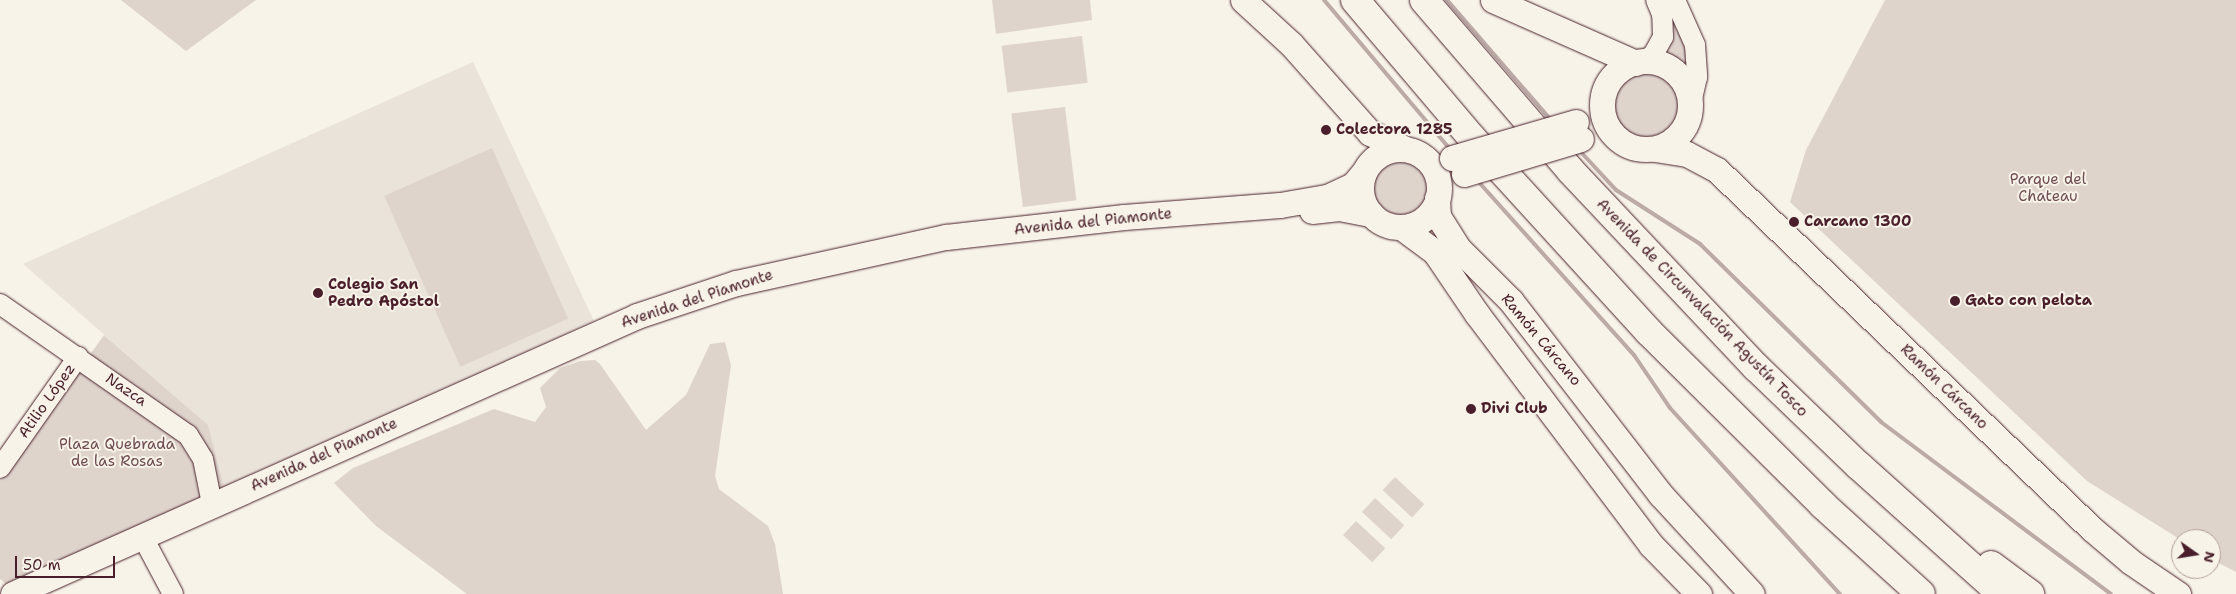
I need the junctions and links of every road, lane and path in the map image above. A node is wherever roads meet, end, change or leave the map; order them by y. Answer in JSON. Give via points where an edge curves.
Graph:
{"nodes":[{"id":1,"x":1244,"y":0,"type":"edge"},
{"id":2,"x":1355,"y":0,"type":"edge"},
{"id":3,"x":1424,"y":0,"type":"edge"},
{"id":4,"x":1492,"y":0,"type":"edge"},
{"id":5,"x":1656,"y":0,"type":"edge"},
{"id":6,"x":1676,"y":0,"type":"edge"},
{"id":7,"x":1570,"y":32,"type":"junction"},
{"id":8,"x":1640,"y":62,"type":"junction"},
{"id":9,"x":1332,"y":93,"type":"junction"},
{"id":10,"x":1603,"y":95,"type":"junction"},
{"id":11,"x":1689,"y":113,"type":"junction"},
{"id":12,"x":1579,"y":130,"type":"junction"},
{"id":13,"x":1621,"y":143,"type":"junction"},
{"id":14,"x":1655,"y":149,"type":"junction"},
{"id":15,"x":1413,"y":152,"type":"junction"},
{"id":16,"x":1458,"y":166,"type":"junction"},
{"id":17,"x":1365,"y":170,"type":"junction"},
{"id":18,"x":1717,"y":170,"type":"junction"},
{"id":19,"x":1438,"y":195,"type":"junction"},
{"id":20,"x":1371,"y":214,"type":"junction"},
{"id":21,"x":1401,"y":227,"type":"junction"},
{"id":22,"x":0,"y":304,"type":"edge"},
{"id":23,"x":78,"y":357,"type":"junction"},
{"id":24,"x":1754,"y":439,"type":"junction"},
{"id":25,"x":0,"y":468,"type":"edge"},
{"id":26,"x":1895,"y":499,"type":"junction"},
{"id":27,"x":212,"y":504,"type":"junction"},
{"id":28,"x":144,"y":549,"type":"junction"},
{"id":29,"x":0,"y":587,"type":"edge"},
{"id":30,"x":11,"y":594,"type":"edge"},
{"id":31,"x":40,"y":594,"type":"edge"},
{"id":32,"x":161,"y":594,"type":"edge"},
{"id":33,"x":173,"y":594,"type":"edge"},
{"id":34,"x":1699,"y":594,"type":"edge"},
{"id":35,"x":1752,"y":594,"type":"edge"},
{"id":36,"x":1894,"y":594,"type":"edge"},
{"id":37,"x":1921,"y":594,"type":"edge"},
{"id":38,"x":2002,"y":594,"type":"edge"},
{"id":39,"x":2030,"y":594,"type":"edge"},
{"id":40,"x":2178,"y":594,"type":"edge"}],
"edges":[{"from":1,"to":9,"type":"main road","via":[[1291,44]]},
{"from":2,"to":24,"type":"highway","via":[[1471,137],[1594,274]]},
{"from":3,"to":26,"type":"highway","name":"Avenida de Circunvalación Agustín Tosco","via":[[1524,118],[1674,283],[1756,367]]},
{"from":4,"to":7,"type":"main road"},
{"from":5,"to":8,"type":"street","via":[[1662,14],[1663,37],[1653,55]]},
{"from":6,"to":11,"type":"street","via":[[1695,45],[1697,77]]},
{"from":7,"to":8,"type":"main road"},
{"from":7,"to":10,"type":"main road","via":[[1596,59]]},
{"from":8,"to":10,"type":"main road","via":[[1619,70]]},
{"from":8,"to":11,"type":"main road","via":[[1667,66],[1677,73],[1686,89]]},
{"from":9,"to":15,"type":"main road","via":[[1370,134]]},
{"from":9,"to":17,"type":"main road","via":[[1360,145]]},
{"from":10,"to":12,"type":"main road"},
{"from":10,"to":13,"type":"main road","via":[[1606,125]]},
{"from":11,"to":14,"type":"main road","via":[[1675,139]]},
{"from":11,"to":18,"type":"main road","name":"Ramón Cárcano"},
{"from":12,"to":13,"type":"main road"},
{"from":12,"to":16,"type":"main road","bridge":true},
{"from":13,"to":14,"type":"main road","via":[[1643,150]]},
{"from":14,"to":18,"type":"main road","name":"Ramón Cárcano","via":[[1687,154]]},
{"from":15,"to":16,"type":"main road"},
{"from":15,"to":17,"type":"main road","via":[[1383,152]]},
{"from":15,"to":19,"type":"main road","via":[[1435,172]]},
{"from":16,"to":19,"type":"main road"},
{"from":17,"to":20,"type":"main road","via":[[1361,194]]},
{"from":17,"to":27,"type":"main road","name":"Avenida del Piamonte","via":[[1353,185],[1327,197],[1280,205],[1124,217],[946,237],[736,283],[637,316]]},
{"from":18,"to":40,"type":"main road","name":"Ramón Cárcano","via":[[2092,529],[2131,562]]},
{"from":19,"to":21,"type":"main road","via":[[1428,215]]},
{"from":19,"to":35,"type":"main road","name":"Ramón Cárcano","via":[[1438,216],[1454,242],[1511,301],[1661,495]]},
{"from":20,"to":21,"type":"main road","via":[[1390,226]]},
{"from":20,"to":28,"type":"main road","name":"Avenida del Piamonte","via":[[1339,208],[922,255],[765,286],[636,329],[497,394]]},
{"from":21,"to":34,"type":"main road","via":[[1435,252],[1477,314],[1651,545]]},
{"from":22,"to":23,"type":"street","name":"Nazca"},
{"from":23,"to":25,"type":"street","name":"Atilio López"},
{"from":23,"to":27,"type":"street","name":"Nazca","via":[[188,435],[203,459]]},
{"from":24,"to":36,"type":"highway","via":[[1830,533]]},
{"from":24,"to":37,"type":"highway"},
{"from":26,"to":38,"type":"highway","name":"Avenida de Circunvalación Agustín Tosco"},
{"from":26,"to":39,"type":"highway","via":[[1973,550]]},
{"from":27,"to":30,"type":"main road","name":"Avenida del Piamonte"},
{"from":28,"to":31,"type":"main road","name":"Avenida del Piamonte"},
{"from":28,"to":32,"type":"street"},
{"from":28,"to":33,"type":"street"},
{"from":29,"to":30,"type":"street"}]}
